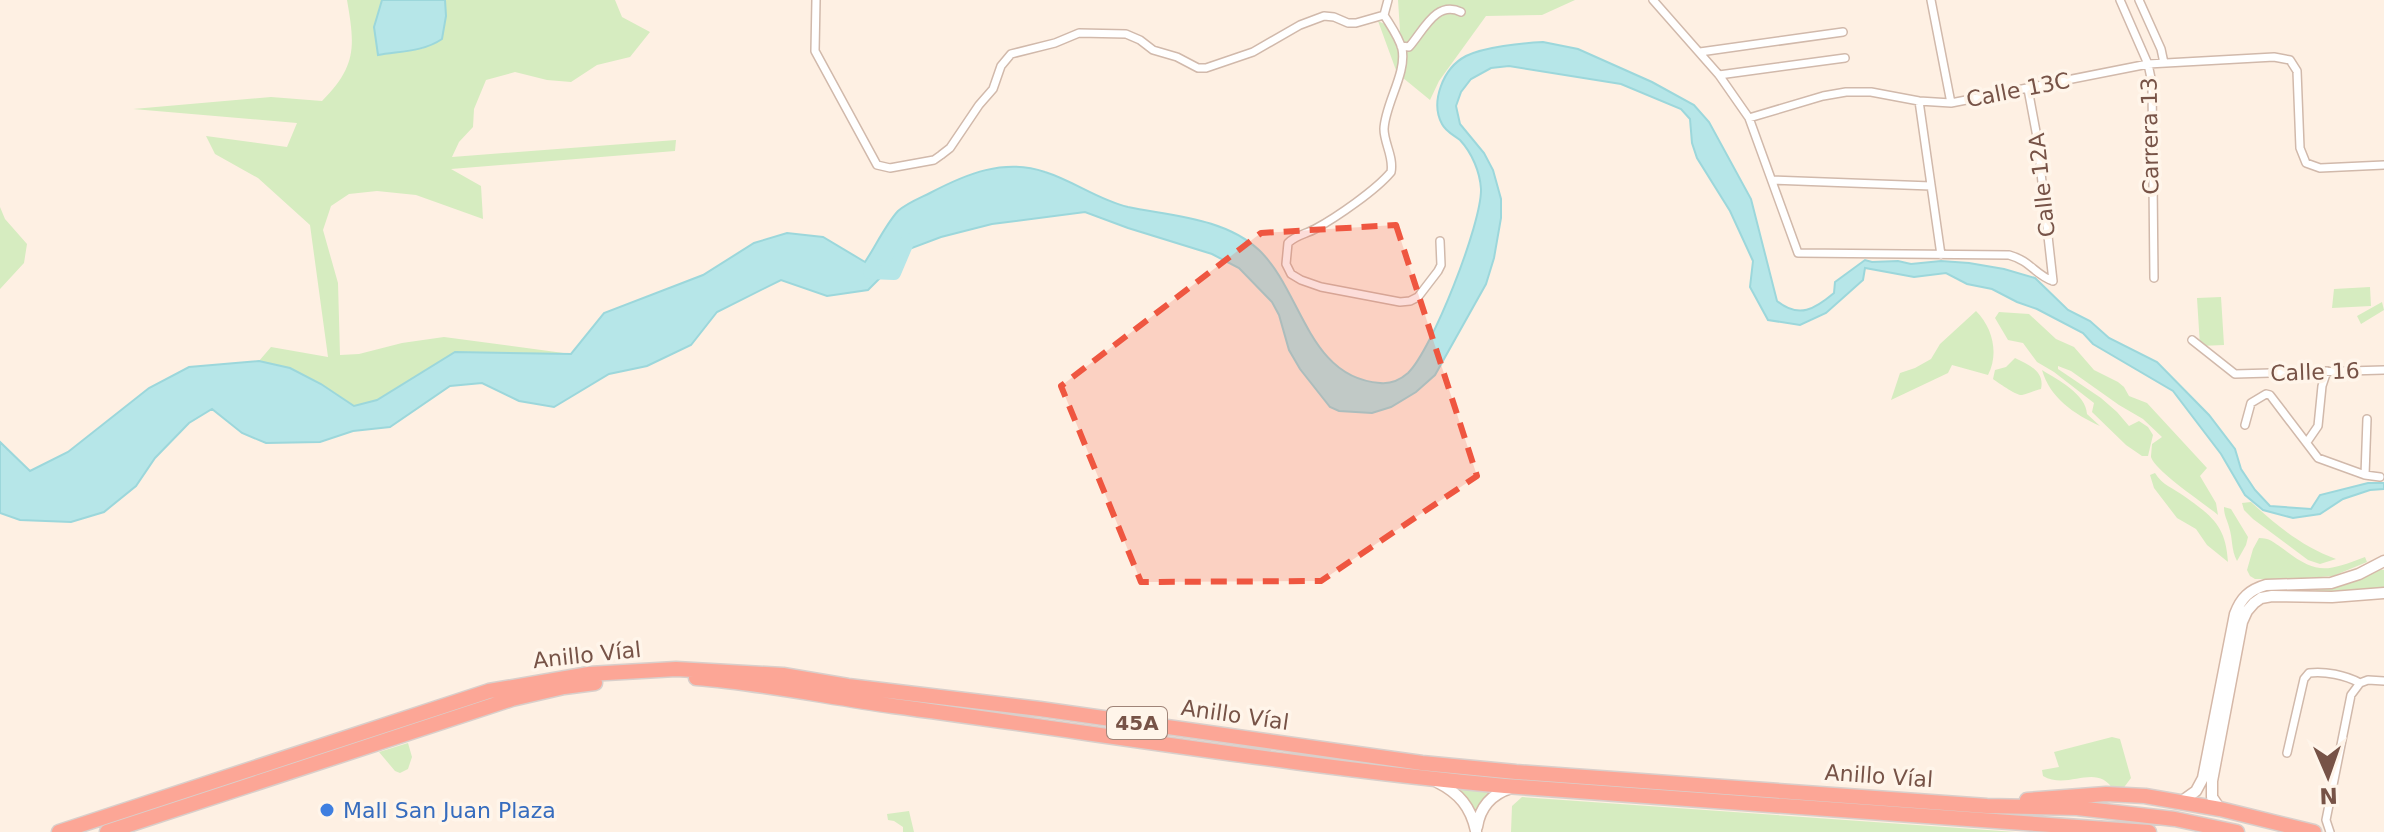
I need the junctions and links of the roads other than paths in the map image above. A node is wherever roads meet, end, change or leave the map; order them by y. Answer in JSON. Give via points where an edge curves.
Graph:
{"nodes":[{"id":1,"x":816,"y":0,"type":"edge"},
{"id":2,"x":1388,"y":0,"type":"edge"},
{"id":3,"x":1653,"y":0,"type":"edge"},
{"id":4,"x":1931,"y":0,"type":"edge"},
{"id":5,"x":2120,"y":0,"type":"edge"},
{"id":6,"x":2139,"y":0,"type":"edge"},
{"id":7,"x":1461,"y":12,"type":"dead end"},
{"id":8,"x":1384,"y":15,"type":"junction"},
{"id":9,"x":1843,"y":32,"type":"dead end"},
{"id":10,"x":1401,"y":46,"type":"junction"},
{"id":11,"x":1700,"y":52,"type":"junction"},
{"id":12,"x":1845,"y":58,"type":"dead end"},
{"id":13,"x":2164,"y":63,"type":"junction"},
{"id":14,"x":2148,"y":64,"type":"junction"},
{"id":15,"x":1719,"y":75,"type":"junction"},
{"id":16,"x":2028,"y":89,"type":"junction"},
{"id":17,"x":1919,"y":101,"type":"junction"},
{"id":18,"x":1951,"y":103,"type":"junction"},
{"id":19,"x":1749,"y":118,"type":"junction"},
{"id":20,"x":2384,"y":165,"type":"edge"},
{"id":21,"x":1773,"y":180,"type":"junction"},
{"id":22,"x":1931,"y":186,"type":"junction"},
{"id":23,"x":1440,"y":241,"type":"dead end"},
{"id":24,"x":1941,"y":255,"type":"junction"},
{"id":25,"x":2154,"y":278,"type":"dead end"},
{"id":26,"x":2192,"y":340,"type":"dead end"},
{"id":27,"x":2384,"y":370,"type":"edge"},
{"id":28,"x":2327,"y":371,"type":"junction"},
{"id":29,"x":2367,"y":419,"type":"dead end"},
{"id":30,"x":2245,"y":425,"type":"dead end"},
{"id":31,"x":2307,"y":442,"type":"junction"},
{"id":32,"x":2365,"y":475,"type":"junction"},
{"id":33,"x":2380,"y":477,"type":"dead end"},
{"id":34,"x":2382,"y":563,"type":"edge"},
{"id":35,"x":2384,"y":593,"type":"edge"},
{"id":36,"x":2384,"y":681,"type":"edge"},
{"id":37,"x":2360,"y":683,"type":"junction"},
{"id":38,"x":2287,"y":753,"type":"dead end"},
{"id":39,"x":1425,"y":779,"type":"junction"},
{"id":40,"x":1517,"y":787,"type":"junction"},
{"id":41,"x":2182,"y":801,"type":"junction"},
{"id":42,"x":1987,"y":806,"type":"junction"},
{"id":43,"x":2220,"y":809,"type":"junction"},
{"id":44,"x":2326,"y":820,"type":"junction"},
{"id":45,"x":2309,"y":830,"type":"edge"},
{"id":46,"x":59,"y":832,"type":"edge"},
{"id":47,"x":107,"y":832,"type":"edge"},
{"id":48,"x":1476,"y":832,"type":"edge"},
{"id":49,"x":2149,"y":832,"type":"edge"},
{"id":50,"x":2237,"y":832,"type":"edge"},
{"id":51,"x":2330,"y":832,"type":"edge"}],
"edges":[{"from":1,"to":8,"type":"street","via":[[815,51],[877,165],[890,168],[934,160],[950,148],[1011,54],[1079,33],[1126,34],[1153,50],[1206,68],[1253,52],[1324,16],[1356,23]]},
{"from":2,"to":8,"type":"street"},
{"from":3,"to":11,"type":"street"},
{"from":4,"to":18,"type":"street"},
{"from":5,"to":14,"type":"street","name":"Carrera 13"},
{"from":6,"to":13,"type":"street"},
{"from":7,"to":10,"type":"street","via":[[1439,11],[1409,47]]},
{"from":8,"to":10,"type":"street"},
{"from":9,"to":11,"type":"street"},
{"from":10,"to":23,"type":"street","via":[[1385,119],[1391,172],[1344,210],[1288,243],[1286,264],[1291,274],[1321,287],[1410,301],[1441,265]]},
{"from":11,"to":15,"type":"street"},
{"from":12,"to":15,"type":"street"},
{"from":13,"to":14,"type":"street","name":"Calle 13C"},
{"from":13,"to":20,"type":"street","name":"Calle 13C","via":[[2290,60],[2299,80],[2300,148],[2306,163],[2320,168]]},
{"from":14,"to":16,"type":"street","name":"Calle 13C"},
{"from":14,"to":25,"type":"street","name":"Carrera 13","via":[[2153,98]]},
{"from":15,"to":19,"type":"street"},
{"from":16,"to":18,"type":"street","name":"Calle 13C"},
{"from":16,"to":24,"type":"street","name":"Calle 12A","via":[[2053,281],[2009,255]]},
{"from":17,"to":18,"type":"street","name":"Calle 13C"},
{"from":17,"to":19,"type":"street","name":"Calle 13C","via":[[1846,92]]},
{"from":17,"to":22,"type":"street"},
{"from":19,"to":21,"type":"street"},
{"from":21,"to":22,"type":"street"},
{"from":21,"to":24,"type":"street","via":[[1801,255]]},
{"from":22,"to":24,"type":"street"},
{"from":26,"to":28,"type":"street","name":"Calle 16","via":[[2235,374]]},
{"from":27,"to":28,"type":"street","name":"Calle 16"},
{"from":28,"to":31,"type":"street","via":[[2318,426]]},
{"from":29,"to":32,"type":"street"},
{"from":30,"to":31,"type":"street","via":[[2251,403],[2270,395]]},
{"from":31,"to":32,"type":"street","via":[[2318,458]]},
{"from":32,"to":33,"type":"street"},
{"from":34,"to":41,"type":"street","via":[[2331,583],[2266,585],[2243,597],[2235,614],[2203,778]]},
{"from":35,"to":43,"type":"street","via":[[2272,596],[2247,611],[2212,781],[2212,797]]},
{"from":36,"to":37,"type":"street"},
{"from":37,"to":38,"type":"street","via":[[2309,673]]},
{"from":37,"to":44,"type":"street","via":[[2351,695]]},
{"from":39,"to":40,"type":"highway","name":"Anillo Víal","number":"45A"},
{"from":39,"to":47,"type":"highway","name":"Anillo Víal","number":"45A","via":[[746,683],[645,678],[512,699]]},
{"from":39,"to":48,"type":"street","via":[[1460,796]]},
{"from":40,"to":48,"type":"street","via":[[1487,803]]},
{"from":40,"to":49,"type":"highway","name":"Anillo Víal","number":"45A"},
{"from":41,"to":42,"type":"highway","via":[[2066,796]]},
{"from":41,"to":43,"type":"highway"},
{"from":42,"to":46,"type":"highway","name":"Anillo Víal","number":"45A","via":[[1422,763],[783,675],[676,669],[589,674],[489,691]]},
{"from":42,"to":50,"type":"highway","name":"Anillo Víal","number":"45A","via":[[2141,814]]},
{"from":43,"to":45,"type":"highway"},
{"from":44,"to":45,"type":"street"},
{"from":44,"to":51,"type":"street"}]}
